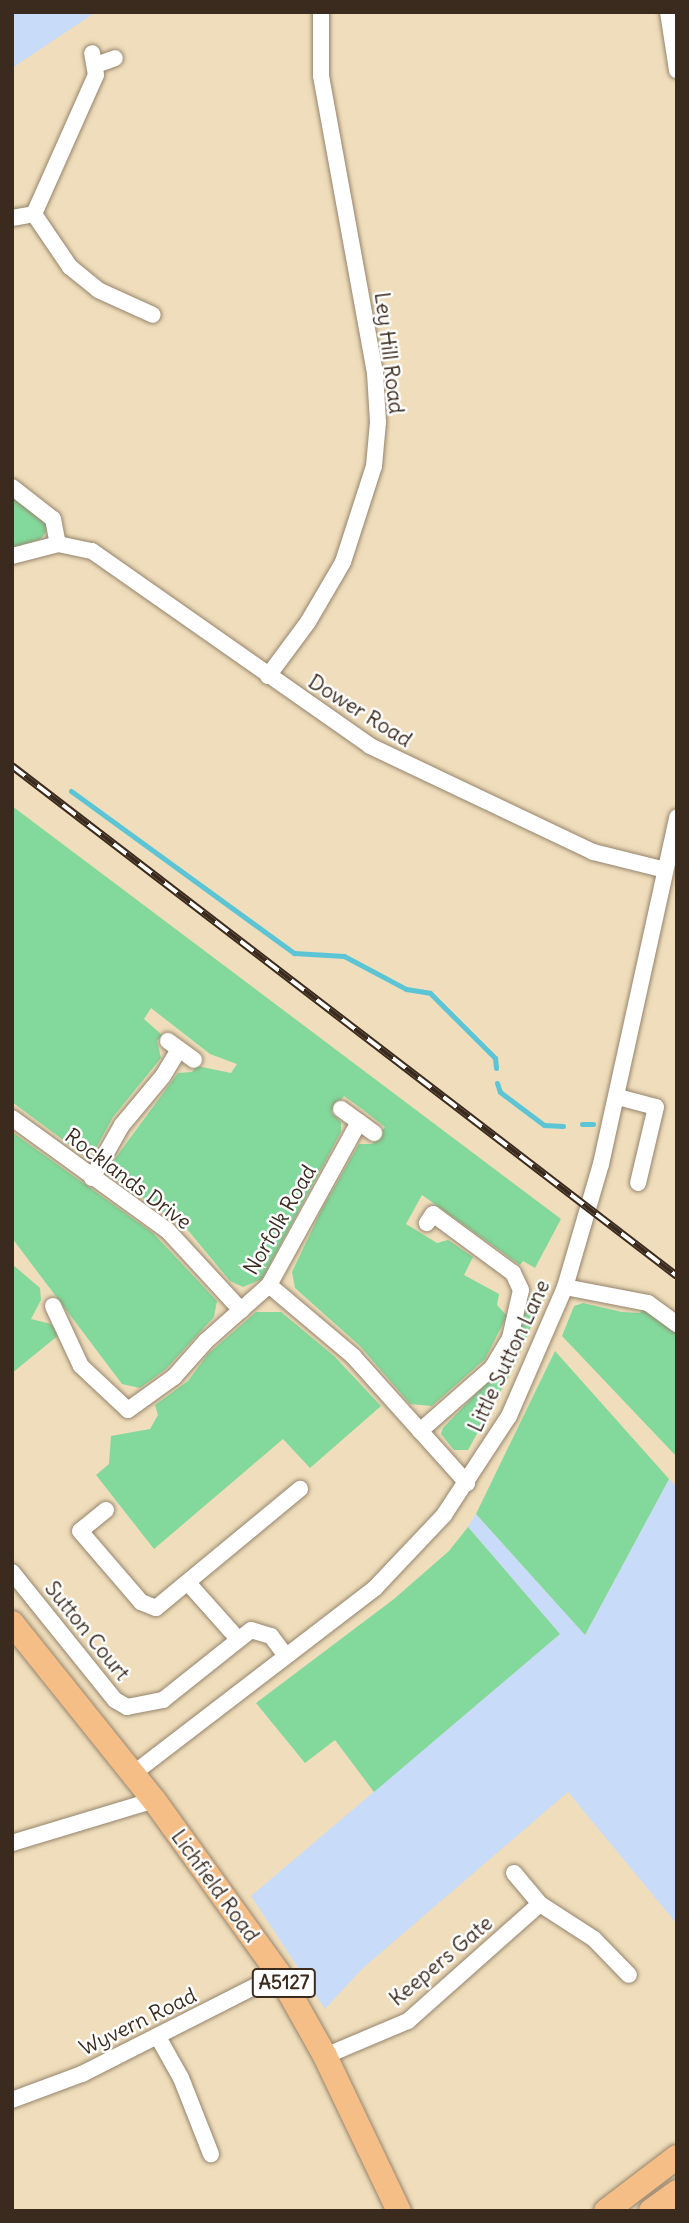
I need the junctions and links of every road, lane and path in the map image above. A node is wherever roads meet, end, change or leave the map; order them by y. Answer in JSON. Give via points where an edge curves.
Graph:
{"nodes":[{"id":1,"x":321,"y":12,"type":"edge"},
{"id":2,"x":668,"y":12,"type":"edge"},
{"id":3,"x":116,"y":58,"type":"dead end"},
{"id":4,"x":677,"y":70,"type":"edge"},
{"id":5,"x":34,"y":214,"type":"junction"},
{"id":6,"x":12,"y":218,"type":"edge"},
{"id":7,"x":140,"y":317,"type":"dead end"},
{"id":8,"x":12,"y":487,"type":"edge"},
{"id":9,"x":58,"y":544,"type":"junction"},
{"id":10,"x":12,"y":556,"type":"edge"},
{"id":11,"x":268,"y":676,"type":"junction"},
{"id":12,"x":677,"y":817,"type":"edge"},
{"id":13,"x":665,"y":870,"type":"junction"},
{"id":14,"x":194,"y":1060,"type":"dead end"},
{"id":15,"x":618,"y":1097,"type":"junction"},
{"id":16,"x":341,"y":1109,"type":"dead end"},
{"id":17,"x":12,"y":1118,"type":"edge"},
{"id":18,"x":359,"y":1122,"type":"junction"},
{"id":19,"x":374,"y":1133,"type":"dead end"},
{"id":20,"x":92,"y":1178,"type":"junction"},
{"id":21,"x":638,"y":1183,"type":"dead end"},
{"id":22,"x":428,"y":1223,"type":"dead end"},
{"id":23,"x":269,"y":1286,"type":"junction"},
{"id":24,"x":565,"y":1287,"type":"junction"},
{"id":25,"x":53,"y":1306,"type":"dead end"},
{"id":26,"x":241,"y":1310,"type":"junction"},
{"id":27,"x":677,"y":1324,"type":"edge"},
{"id":28,"x":420,"y":1432,"type":"junction"},
{"id":29,"x":467,"y":1483,"type":"junction"},
{"id":30,"x":300,"y":1489,"type":"dead end"},
{"id":31,"x":106,"y":1510,"type":"dead end"},
{"id":32,"x":12,"y":1572,"type":"edge"},
{"id":33,"x":189,"y":1584,"type":"junction"},
{"id":34,"x":12,"y":1623,"type":"edge"},
{"id":35,"x":238,"y":1639,"type":"junction"},
{"id":36,"x":286,"y":1656,"type":"junction"},
{"id":37,"x":134,"y":1773,"type":"junction"},
{"id":38,"x":154,"y":1800,"type":"junction"},
{"id":39,"x":12,"y":1843,"type":"edge"},
{"id":40,"x":514,"y":1872,"type":"dead end"},
{"id":41,"x":540,"y":1904,"type":"junction"},
{"id":42,"x":279,"y":1975,"type":"junction"},
{"id":43,"x":629,"y":1975,"type":"dead end"},
{"id":44,"x":158,"y":2037,"type":"junction"},
{"id":45,"x":325,"y":2056,"type":"junction"},
{"id":46,"x":12,"y":2100,"type":"edge"},
{"id":47,"x":211,"y":2154,"type":"dead end"},
{"id":48,"x":677,"y":2157,"type":"edge"},
{"id":49,"x":677,"y":2192,"type":"edge"},
{"id":50,"x":399,"y":2211,"type":"edge"},
{"id":51,"x":606,"y":2211,"type":"edge"},
{"id":52,"x":651,"y":2211,"type":"edge"}],
"edges":[{"from":1,"to":11,"type":"street","name":"Ley Hill Road","via":[[321,76],[374,373],[377,433],[361,517],[343,562],[308,622]]},
{"from":2,"to":4,"type":"street"},
{"from":3,"to":5,"type":"street","via":[[94,59],[96,75]]},
{"from":5,"to":6,"type":"street"},
{"from":5,"to":7,"type":"street","via":[[70,267]]},
{"from":8,"to":9,"type":"street","via":[[53,519]]},
{"from":9,"to":10,"type":"street","name":"Dower Road"},
{"from":9,"to":11,"type":"street","name":"Dower Road","via":[[112,561]]},
{"from":11,"to":13,"type":"street","name":"Dower Road","via":[[370,746],[452,788],[593,852]]},
{"from":12,"to":13,"type":"street","name":"Little Sutton Lane"},
{"from":13,"to":15,"type":"street","name":"Little Sutton Lane"},
{"from":14,"to":20,"type":"street","via":[[173,1045],[163,1076],[122,1125]]},
{"from":15,"to":21,"type":"street","via":[[656,1107]]},
{"from":15,"to":24,"type":"street","name":"Little Sutton Lane"},
{"from":16,"to":18,"type":"street"},
{"from":17,"to":20,"type":"street","name":"Rocklands Drive"},
{"from":18,"to":19,"type":"street"},
{"from":18,"to":23,"type":"street","name":"Norfolk Road"},
{"from":20,"to":26,"type":"street","name":"Rocklands Drive","via":[[168,1231]]},
{"from":22,"to":28,"type":"street","via":[[433,1214],[513,1273],[521,1290],[517,1319],[492,1368]]},
{"from":23,"to":26,"type":"street","name":"Norfolk Road"},
{"from":23,"to":28,"type":"street","via":[[353,1356]]},
{"from":24,"to":27,"type":"street","via":[[648,1303]]},
{"from":24,"to":29,"type":"street","name":"Little Sutton Lane","via":[[509,1416]]},
{"from":25,"to":26,"type":"street","name":"Norfolk Road","via":[[81,1366],[128,1410],[174,1377]]},
{"from":28,"to":29,"type":"street"},
{"from":29,"to":36,"type":"street","name":"Little Sutton Lane","via":[[417,1546],[376,1587]]},
{"from":30,"to":33,"type":"street"},
{"from":31,"to":33,"type":"street","via":[[80,1531],[141,1602],[156,1608]]},
{"from":32,"to":35,"type":"street","name":"Sutton Court","via":[[115,1700],[127,1707],[163,1700]]},
{"from":33,"to":35,"type":"street"},
{"from":34,"to":37,"type":"main road","name":"Lichfield Road","number":"A5127"},
{"from":35,"to":36,"type":"street","via":[[251,1630],[261,1630]]},
{"from":36,"to":37,"type":"street","name":"Little Sutton Lane"},
{"from":37,"to":38,"type":"main road","name":"Lichfield Road","number":"A5127"},
{"from":38,"to":39,"type":"street"},
{"from":38,"to":42,"type":"main road","name":"Lichfield Road","number":"A5127"},
{"from":40,"to":41,"type":"street"},
{"from":41,"to":43,"type":"street","via":[[594,1939]]},
{"from":41,"to":45,"type":"street","name":"Keepers Gate","via":[[408,2021]]},
{"from":42,"to":44,"type":"street","name":"Wyvern Road"},
{"from":42,"to":45,"type":"main road","name":"Lichfield Road","number":"A5127"},
{"from":44,"to":46,"type":"street","name":"Wyvern Road","via":[[82,2074]]},
{"from":44,"to":47,"type":"street","via":[[181,2078]]},
{"from":45,"to":50,"type":"main road","name":"Lichfield Road","number":"A5127"},
{"from":48,"to":51,"type":"main road"},
{"from":49,"to":52,"type":"main road"}]}
